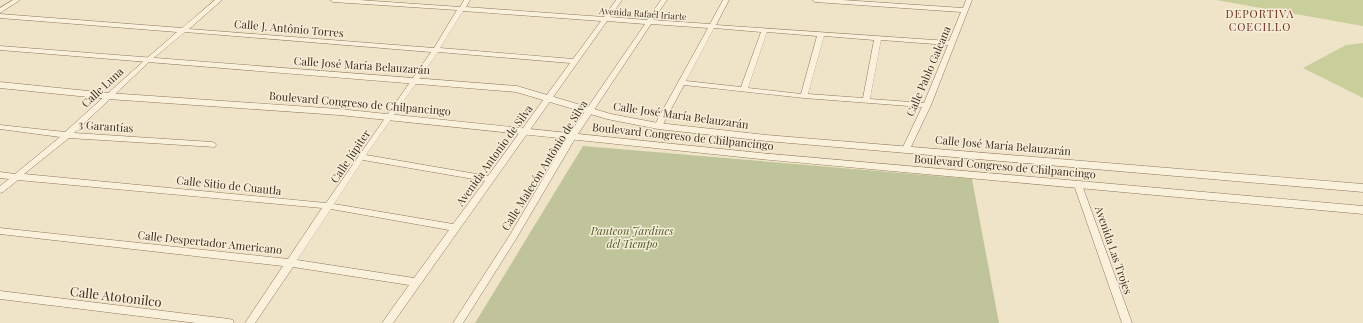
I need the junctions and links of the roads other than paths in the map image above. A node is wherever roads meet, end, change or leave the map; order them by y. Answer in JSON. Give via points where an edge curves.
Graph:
{"nodes":[{"id":1,"x":17,"y":0,"type":"edge"},
{"id":2,"x":219,"y":0,"type":"edge"},
{"id":3,"x":334,"y":0,"type":"edge"},
{"id":4,"x":467,"y":0,"type":"edge"},
{"id":5,"x":619,"y":0,"type":"edge"},
{"id":6,"x":664,"y":0,"type":"edge"},
{"id":7,"x":726,"y":0,"type":"edge"},
{"id":8,"x":815,"y":0,"type":"edge"},
{"id":9,"x":969,"y":0,"type":"edge"},
{"id":10,"x":461,"y":9,"type":"junction"},
{"id":11,"x":965,"y":10,"type":"junction"},
{"id":12,"x":0,"y":11,"type":"edge"},
{"id":13,"x":0,"y":16,"type":"edge"},
{"id":14,"x":608,"y":20,"type":"junction"},
{"id":15,"x":646,"y":22,"type":"junction"},
{"id":16,"x":711,"y":28,"type":"junction"},
{"id":17,"x":184,"y":30,"type":"junction"},
{"id":18,"x":764,"y":31,"type":"junction"},
{"id":19,"x":821,"y":34,"type":"junction"},
{"id":20,"x":878,"y":38,"type":"junction"},
{"id":21,"x":952,"y":43,"type":"junction"},
{"id":22,"x":0,"y":48,"type":"edge"},
{"id":23,"x":436,"y":50,"type":"junction"},
{"id":24,"x":148,"y":60,"type":"junction"},
{"id":25,"x":576,"y":61,"type":"junction"},
{"id":26,"x":415,"y":81,"type":"junction"},
{"id":27,"x":682,"y":83,"type":"junction"},
{"id":28,"x":0,"y":85,"type":"edge"},
{"id":29,"x":744,"y":90,"type":"junction"},
{"id":30,"x":108,"y":96,"type":"junction"},
{"id":31,"x":804,"y":96,"type":"junction"},
{"id":32,"x":549,"y":99,"type":"junction"},
{"id":33,"x":866,"y":100,"type":"junction"},
{"id":34,"x":927,"y":105,"type":"junction"},
{"id":35,"x":590,"y":112,"type":"junction"},
{"id":36,"x":390,"y":117,"type":"junction"},
{"id":37,"x":658,"y":126,"type":"junction"},
{"id":38,"x":0,"y":127,"type":"edge"},
{"id":39,"x":524,"y":132,"type":"junction"},
{"id":40,"x":67,"y":135,"type":"junction"},
{"id":41,"x":572,"y":136,"type":"junction"},
{"id":42,"x":212,"y":145,"type":"dead end"},
{"id":43,"x":906,"y":149,"type":"junction"},
{"id":44,"x":361,"y":157,"type":"junction"},
{"id":45,"x":0,"y":174,"type":"edge"},
{"id":46,"x":16,"y":176,"type":"junction"},
{"id":47,"x":490,"y":179,"type":"junction"},
{"id":48,"x":1078,"y":185,"type":"junction"},
{"id":49,"x":1363,"y":188,"type":"edge"},
{"id":50,"x":0,"y":190,"type":"edge"},
{"id":51,"x":329,"y":206,"type":"junction"},
{"id":52,"x":1363,"y":210,"type":"edge"},
{"id":53,"x":455,"y":228,"type":"junction"},
{"id":54,"x":0,"y":231,"type":"edge"},
{"id":55,"x":291,"y":263,"type":"junction"},
{"id":56,"x":418,"y":282,"type":"junction"},
{"id":57,"x":0,"y":295,"type":"edge"},
{"id":58,"x":229,"y":323,"type":"edge"},
{"id":59,"x":250,"y":323,"type":"edge"},
{"id":60,"x":387,"y":323,"type":"edge"},
{"id":61,"x":458,"y":323,"type":"edge"},
{"id":62,"x":1127,"y":323,"type":"edge"}],
"edges":[{"from":1,"to":12,"type":"street"},
{"from":2,"to":17,"type":"street","name":"Calle Luna"},
{"from":3,"to":10,"type":"street","name":"Avenida Rafaél Iriarte"},
{"from":4,"to":10,"type":"street","name":"Calle Júpiter"},
{"from":5,"to":14,"type":"street","name":"Avenida Antonio de Silva"},
{"from":6,"to":15,"type":"street","name":"Calle Malecón Antônio de Silva"},
{"from":7,"to":16,"type":"street"},
{"from":8,"to":11,"type":"street"},
{"from":9,"to":11,"type":"street","name":"Calle Pablo Galeana"},
{"from":10,"to":14,"type":"street","name":"Avenida Rafaél Iriarte"},
{"from":10,"to":23,"type":"street","name":"Calle Júpiter"},
{"from":11,"to":21,"type":"street","name":"Calle Pablo Galeana"},
{"from":13,"to":17,"type":"street","name":"Calle J. Antônio Torres"},
{"from":14,"to":15,"type":"street","name":"Avenida Rafaél Iriarte"},
{"from":14,"to":25,"type":"street","name":"Avenida Antonio de Silva"},
{"from":15,"to":16,"type":"street","name":"Avenida Rafaél Iriarte"},
{"from":15,"to":35,"type":"street","name":"Calle Malecón Antônio de Silva"},
{"from":16,"to":18,"type":"street","name":"Avenida Rafaél Iriarte"},
{"from":16,"to":27,"type":"street"},
{"from":17,"to":23,"type":"street","name":"Calle J. Antônio Torres"},
{"from":17,"to":24,"type":"street","name":"Calle Luna"},
{"from":18,"to":19,"type":"street","name":"Avenida Rafaél Iriarte"},
{"from":18,"to":29,"type":"street"},
{"from":19,"to":20,"type":"street","name":"Avenida Rafaél Iriarte"},
{"from":19,"to":31,"type":"street"},
{"from":20,"to":21,"type":"street","name":"Avenida Rafaél Iriarte"},
{"from":20,"to":33,"type":"street"},
{"from":21,"to":34,"type":"street","name":"Calle Pablo Galeana"},
{"from":22,"to":24,"type":"street","name":"Calle José María Belauzarán"},
{"from":23,"to":25,"type":"street","name":"Calle J. Antônio Torres"},
{"from":23,"to":26,"type":"street","name":"Calle Júpiter"},
{"from":24,"to":26,"type":"street","name":"Calle José María Belauzarán"},
{"from":24,"to":30,"type":"street","name":"Calle Luna"},
{"from":25,"to":32,"type":"street","name":"Avenida Antonio de Silva"},
{"from":26,"to":32,"type":"street","name":"Calle José María Belauzarán","via":[[516,89]]},
{"from":26,"to":36,"type":"street","name":"Calle Júpiter"},
{"from":27,"to":29,"type":"street"},
{"from":27,"to":37,"type":"street"},
{"from":28,"to":30,"type":"street","name":"Boulevard Congreso de Chilpancingo"},
{"from":29,"to":31,"type":"street"},
{"from":30,"to":36,"type":"street","name":"Boulevard Congreso de Chilpancingo"},
{"from":30,"to":40,"type":"street","name":"Calle Luna"},
{"from":31,"to":33,"type":"street"},
{"from":32,"to":35,"type":"street","name":"Calle José María Belauzarán"},
{"from":32,"to":39,"type":"street","name":"Avenida Antonio de Silva"},
{"from":33,"to":34,"type":"street"},
{"from":34,"to":43,"type":"street","name":"Calle Pablo Galeana"},
{"from":35,"to":37,"type":"street","name":"Calle José María Belauzarán"},
{"from":35,"to":41,"type":"street","name":"Calle Malecón Antônio de Silva"},
{"from":36,"to":39,"type":"street","name":"Boulevard Congreso de Chilpancingo"},
{"from":36,"to":44,"type":"street","name":"Calle Júpiter"},
{"from":37,"to":43,"type":"street","name":"Calle José María Belauzarán"},
{"from":38,"to":40,"type":"street","name":"3 Garantías"},
{"from":39,"to":41,"type":"street","name":"Boulevard Congreso de Chilpancingo"},
{"from":39,"to":47,"type":"street","name":"Avenida Antonio de Silva"},
{"from":40,"to":42,"type":"street","name":"3 Garantías"},
{"from":40,"to":46,"type":"street","name":"Calle Luna"},
{"from":41,"to":48,"type":"street","name":"Boulevard Congreso de Chilpancingo"},
{"from":41,"to":61,"type":"street","name":"Calle Malecón Antônio de Silva","via":[[513,237]]},
{"from":43,"to":49,"type":"street","name":"Calle José María Belauzarán"},
{"from":44,"to":47,"type":"street"},
{"from":44,"to":51,"type":"street","name":"Calle Júpiter"},
{"from":45,"to":46,"type":"street","name":"Calle Sitio de Cuautla"},
{"from":46,"to":50,"type":"street","name":"Calle Luna"},
{"from":46,"to":51,"type":"street","name":"Calle Sitio de Cuautla"},
{"from":47,"to":53,"type":"street","name":"Avenida Antonio de Silva"},
{"from":48,"to":52,"type":"street","name":"Boulevard Congreso de Chilpancingo"},
{"from":48,"to":62,"type":"street","name":"Avenida Las Trojes"},
{"from":51,"to":53,"type":"street","name":"Calle Sitio de Cuautla"},
{"from":51,"to":55,"type":"street","name":"Calle Júpiter"},
{"from":53,"to":56,"type":"street","name":"Avenida Antonio de Silva"},
{"from":54,"to":55,"type":"street","name":"Calle Despertador Americano"},
{"from":55,"to":56,"type":"street","name":"Calle Despertador Americano"},
{"from":55,"to":59,"type":"street","name":"Calle Júpiter"},
{"from":56,"to":60,"type":"street","name":"Avenida Antonio de Silva"},
{"from":57,"to":58,"type":"street","name":"Calle Atotonilco"}]}
